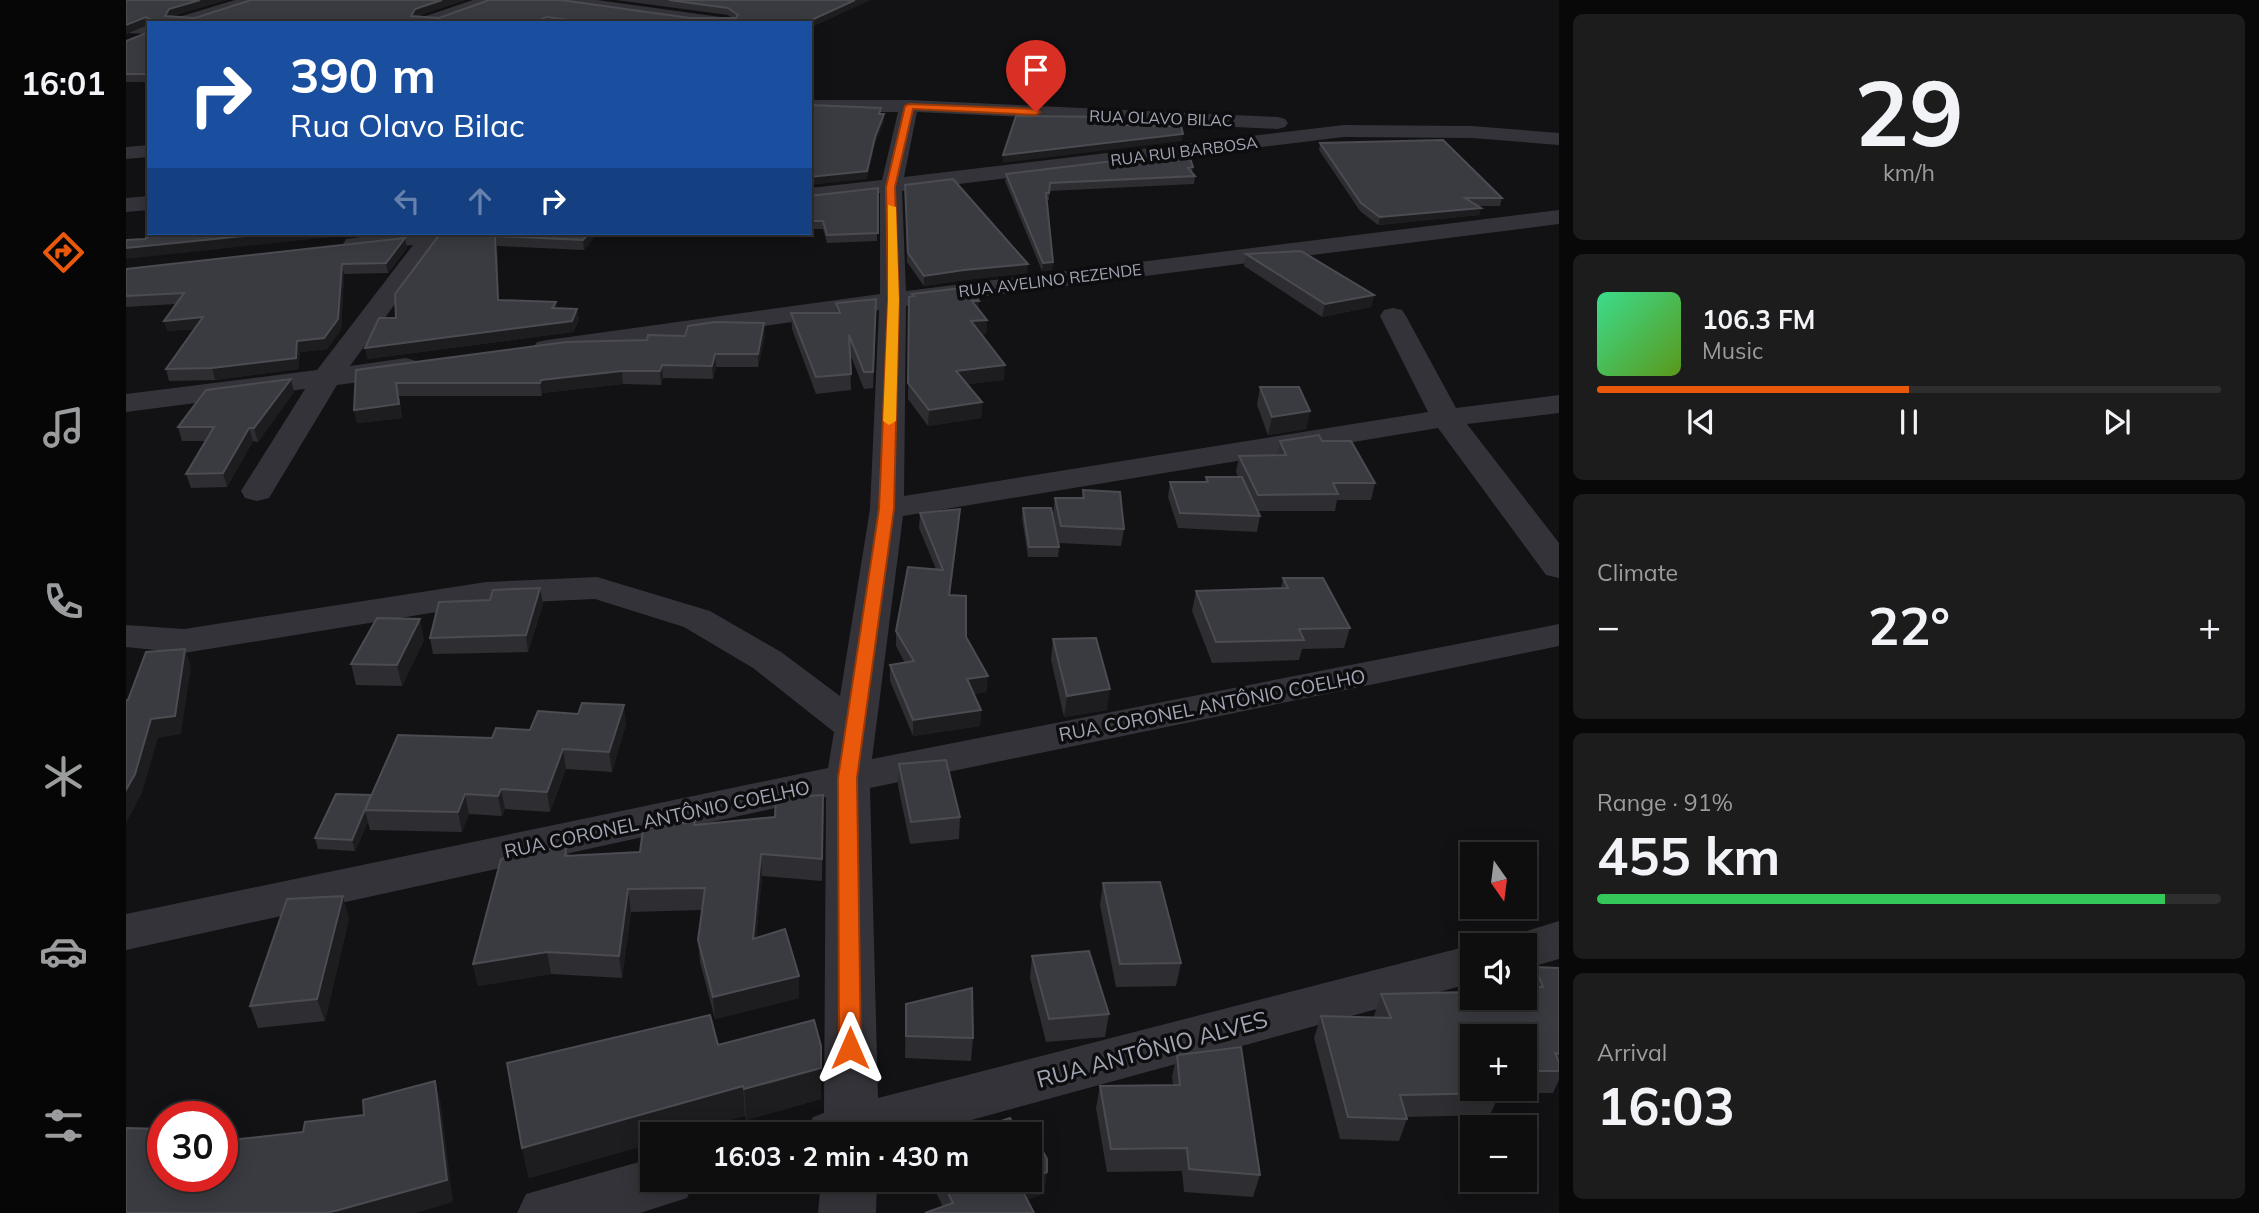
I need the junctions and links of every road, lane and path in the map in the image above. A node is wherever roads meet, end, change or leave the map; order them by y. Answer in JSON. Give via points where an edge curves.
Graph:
{"nodes":[{"id":1,"x":251,"y":0,"type":"edge"},
{"id":2,"x":488,"y":0,"type":"edge"},
{"id":3,"x":562,"y":0,"type":"edge"},
{"id":4,"x":711,"y":5,"type":"edge"},
{"id":5,"x":680,"y":20,"type":"edge"},
{"id":6,"x":184,"y":21,"type":"edge"},
{"id":7,"x":429,"y":21,"type":"edge"},
{"id":8,"x":126,"y":28,"type":"edge"},
{"id":9,"x":147,"y":31,"type":"edge"},
{"id":10,"x":147,"y":32,"type":"edge"},
{"id":11,"x":126,"y":42,"type":"edge"},
{"id":12,"x":812,"y":106,"type":"edge"},
{"id":13,"x":909,"y":106,"type":"junction"},
{"id":14,"x":1344,"y":131,"type":"junction"},
{"id":15,"x":1559,"y":139,"type":"edge"},
{"id":16,"x":147,"y":151,"type":"edge"},
{"id":17,"x":126,"y":153,"type":"edge"},
{"id":18,"x":891,"y":187,"type":"junction"},
{"id":19,"x":812,"y":195,"type":"edge"},
{"id":20,"x":147,"y":203,"type":"edge"},
{"id":21,"x":126,"y":205,"type":"edge"},
{"id":22,"x":1559,"y":217,"type":"edge"},
{"id":23,"x":432,"y":235,"type":"edge"},
{"id":24,"x":440,"y":235,"type":"edge"},
{"id":25,"x":326,"y":247,"type":"edge"},
{"id":26,"x":893,"y":300,"type":"junction"},
{"id":27,"x":1393,"y":316,"type":"dead end"},
{"id":28,"x":520,"y":352,"type":"edge"},
{"id":29,"x":436,"y":363,"type":"edge"},
{"id":30,"x":326,"y":378,"type":"junction"},
{"id":31,"x":126,"y":403,"type":"edge"},
{"id":32,"x":1559,"y":404,"type":"edge"},
{"id":33,"x":1446,"y":418,"type":"junction"},
{"id":34,"x":257,"y":491,"type":"dead end"},
{"id":35,"x":887,"y":509,"type":"junction"},
{"id":36,"x":1559,"y":567,"type":"edge"},
{"id":37,"x":1559,"y":635,"type":"edge"},
{"id":38,"x":126,"y":636,"type":"edge"},
{"id":39,"x":855,"y":728,"type":"junction"},
{"id":40,"x":848,"y":778,"type":"junction"},
{"id":41,"x":126,"y":932,"type":"edge"},
{"id":42,"x":1559,"y":940,"type":"edge"},
{"id":43,"x":1537,"y":946,"type":"edge"},
{"id":44,"x":1460,"y":967,"type":"edge"},
{"id":45,"x":846,"y":1122,"type":"edge"},
{"id":46,"x":923,"y":1122,"type":"edge"},
{"id":47,"x":640,"y":1187,"type":"edge"},
{"id":48,"x":847,"y":1192,"type":"edge"},
{"id":49,"x":546,"y":1213,"type":"edge"},
{"id":50,"x":847,"y":1213,"type":"edge"}],
"edges":[{"from":1,"to":6,"type":"street"},
{"from":2,"to":7,"type":"street"},
{"from":3,"to":5,"type":"street"},
{"from":4,"to":5,"type":"street"},
{"from":8,"to":9,"type":"street"},
{"from":10,"to":11,"type":"street"},
{"from":12,"to":13,"type":"street","name":"RUA OLAVO BILAC"},
{"from":13,"to":14,"type":"street","name":"RUA OLAVO BILAC","via":[[1263,122]]},
{"from":13,"to":18,"type":"street"},
{"from":14,"to":15,"type":"street","name":"RUA RUI BARBOSA","via":[[1472,132]]},
{"from":14,"to":18,"type":"street","name":"RUA RUI BARBOSA"},
{"from":16,"to":17,"type":"street"},
{"from":18,"to":19,"type":"street","name":"RUA RUI BARBOSA"},
{"from":18,"to":26,"type":"street"},
{"from":20,"to":21,"type":"street"},
{"from":22,"to":26,"type":"street","name":"RUA AVELINO REZENDE"},
{"from":23,"to":25,"type":"street"},
{"from":24,"to":30,"type":"street"},
{"from":26,"to":28,"type":"street","name":"RUA AVELINO REZENDE"},
{"from":26,"to":35,"type":"street"},
{"from":27,"to":33,"type":"street"},
{"from":29,"to":30,"type":"street"},
{"from":30,"to":31,"type":"street"},
{"from":30,"to":34,"type":"street"},
{"from":32,"to":33,"type":"street"},
{"from":33,"to":35,"type":"street"},
{"from":33,"to":36,"type":"street"},
{"from":35,"to":39,"type":"street"},
{"from":37,"to":40,"type":"street","name":"RUA CORONEL ANTÔNIO COELHO"},
{"from":38,"to":39,"type":"street","via":[[184,641],[486,593],[597,588],[697,619],[767,660]]},
{"from":39,"to":40,"type":"street"},
{"from":40,"to":41,"type":"street","name":"RUA CORONEL ANTÔNIO COELHO"},
{"from":40,"to":45,"type":"street"},
{"from":42,"to":43,"type":"street"},
{"from":44,"to":46,"type":"street","name":"RUA ANTÔNIO ALVES"},
{"from":47,"to":49,"type":"street"},
{"from":48,"to":50,"type":"street"}]}
